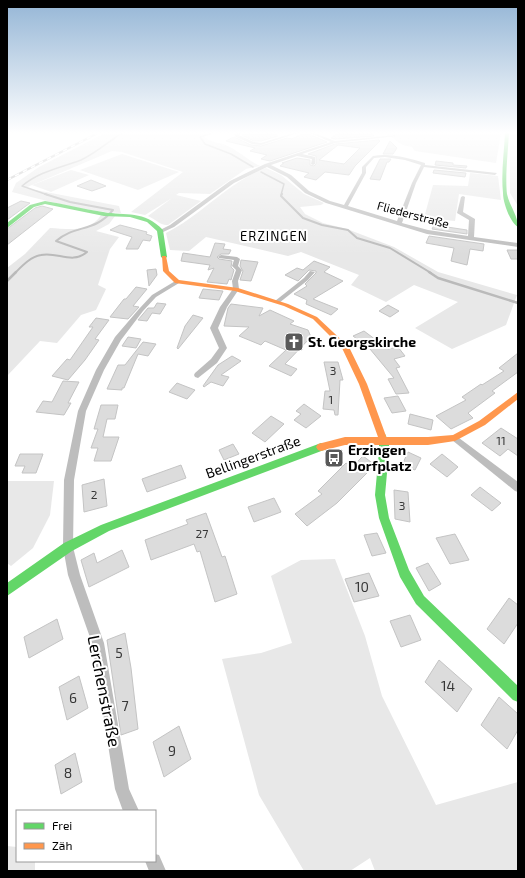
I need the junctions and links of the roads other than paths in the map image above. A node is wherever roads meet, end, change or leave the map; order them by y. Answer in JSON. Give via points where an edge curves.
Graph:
{"nodes":[{"id":1,"x":249,"y":174,"type":"edge"},
{"id":2,"x":285,"y":174,"type":"edge"},
{"id":3,"x":363,"y":174,"type":"edge"},
{"id":4,"x":419,"y":174,"type":"edge"},
{"id":5,"x":500,"y":174,"type":"edge"},
{"id":6,"x":463,"y":197,"type":"dead end"},
{"id":7,"x":346,"y":207,"type":"junction"},
{"id":8,"x":399,"y":223,"type":"junction"},
{"id":9,"x":518,"y":225,"type":"edge"},
{"id":10,"x":7,"y":226,"type":"edge"},
{"id":11,"x":160,"y":231,"type":"junction"},
{"id":12,"x":471,"y":239,"type":"junction"},
{"id":13,"x":518,"y":245,"type":"edge"},
{"id":14,"x":220,"y":257,"type":"dead end"},
{"id":15,"x":312,"y":272,"type":"dead end"},
{"id":16,"x":177,"y":282,"type":"junction"},
{"id":17,"x":236,"y":289,"type":"junction"},
{"id":18,"x":277,"y":302,"type":"junction"},
{"id":19,"x":198,"y":375,"type":"dead end"},
{"id":20,"x":518,"y":395,"type":"edge"},
{"id":21,"x":455,"y":438,"type":"junction"},
{"id":22,"x":384,"y":442,"type":"junction"},
{"id":23,"x":518,"y":488,"type":"edge"},
{"id":24,"x":68,"y":547,"type":"junction"},
{"id":25,"x":7,"y":590,"type":"edge"},
{"id":26,"x":518,"y":695,"type":"edge"},
{"id":27,"x":132,"y":810,"type":"edge"},
{"id":28,"x":154,"y":862,"type":"edge"},
{"id":29,"x":158,"y":871,"type":"edge"}],
"edges":[{"from":1,"to":11,"type":"street","via":[[232,182],[172,226]]},
{"from":2,"to":7,"type":"street","name":"Fliederstraße","via":[[306,192]]},
{"from":3,"to":7,"type":"street"},
{"from":4,"to":8,"type":"street"},
{"from":5,"to":9,"type":"street","via":[[510,211]]},
{"from":6,"to":12,"type":"street","via":[[460,214],[472,219]]},
{"from":7,"to":8,"type":"street","name":"Fliederstraße"},
{"from":8,"to":12,"type":"street","name":"Fliederstraße","via":[[427,232]]},
{"from":10,"to":11,"type":"street","via":[[32,206],[48,202],[104,214],[130,215],[149,221]]},
{"from":11,"to":16,"type":"street","via":[[166,271]]},
{"from":12,"to":13,"type":"street","name":"Fliederstraße"},
{"from":14,"to":17,"type":"street","via":[[237,259],[235,266],[239,270],[235,281]]},
{"from":15,"to":18,"type":"street"},
{"from":16,"to":17,"type":"street"},
{"from":16,"to":24,"type":"street","name":"Lerchenstraße","via":[[154,296],[118,339],[100,370],[82,411],[70,480]]},
{"from":17,"to":18,"type":"street"},
{"from":17,"to":19,"type":"street","via":[[220,312],[214,328],[223,348],[214,361]]},
{"from":18,"to":22,"type":"street","via":[[315,318],[345,347],[363,384]]},
{"from":20,"to":21,"type":"street","name":"Bellingerstraße","via":[[482,422]]},
{"from":21,"to":22,"type":"street","name":"Bellingerstraße"},
{"from":21,"to":23,"type":"street"},
{"from":22,"to":24,"type":"street","name":"Bellingerstraße","via":[[345,441],[319,448],[105,528]]},
{"from":22,"to":26,"type":"street","via":[[380,495],[384,518],[404,572],[420,600]]},
{"from":24,"to":25,"type":"street","name":"Bellingerstraße"},
{"from":24,"to":27,"type":"street","name":"Lerchenstraße","via":[[74,575],[98,643],[122,789]]},
{"from":28,"to":29,"type":"street"}]}
